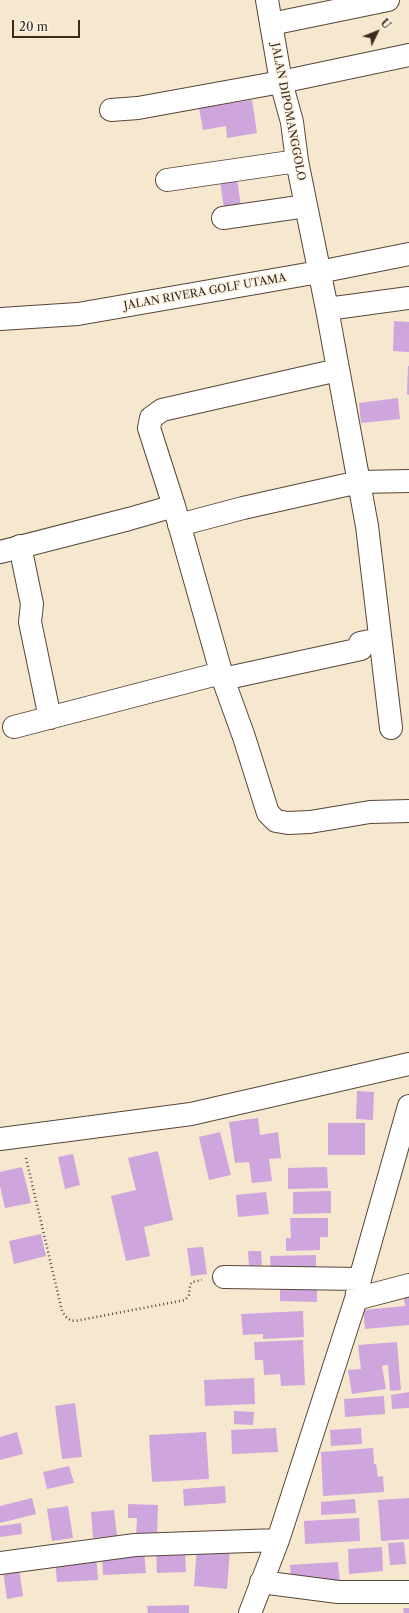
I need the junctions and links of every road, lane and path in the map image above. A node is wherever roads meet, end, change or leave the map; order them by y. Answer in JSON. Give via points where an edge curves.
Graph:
{"nodes":[{"id":1,"x":267,"y":0,"type":"edge"},
{"id":2,"x":388,"y":0,"type":"edge"},
{"id":3,"x":272,"y":24,"type":"junction"},
{"id":4,"x":409,"y":55,"type":"edge"},
{"id":5,"x":281,"y":82,"type":"junction"},
{"id":6,"x":111,"y":110,"type":"dead end"},
{"id":7,"x":297,"y":162,"type":"junction"},
{"id":8,"x":167,"y":180,"type":"dead end"},
{"id":9,"x":306,"y":206,"type":"junction"},
{"id":10,"x":223,"y":218,"type":"dead end"},
{"id":11,"x":409,"y":254,"type":"edge"},
{"id":12,"x":319,"y":272,"type":"junction"},
{"id":13,"x":409,"y":298,"type":"edge"},
{"id":14,"x":327,"y":309,"type":"junction"},
{"id":15,"x":0,"y":319,"type":"edge"},
{"id":16,"x":338,"y":370,"type":"junction"},
{"id":17,"x":409,"y":481,"type":"edge"},
{"id":18,"x":359,"y":482,"type":"junction"},
{"id":19,"x":176,"y":515,"type":"junction"},
{"id":20,"x":10,"y":549,"type":"edge"},
{"id":21,"x":380,"y":639,"type":"junction"},
{"id":22,"x":222,"y":676,"type":"junction"},
{"id":23,"x":50,"y":718,"type":"junction"},
{"id":24,"x":14,"y":727,"type":"dead end"},
{"id":25,"x":391,"y":728,"type":"dead end"},
{"id":26,"x":409,"y":810,"type":"edge"},
{"id":27,"x":409,"y":1064,"type":"edge"},
{"id":28,"x":409,"y":1106,"type":"edge"},
{"id":29,"x":10,"y":1138,"type":"edge"},
{"id":30,"x":224,"y":1277,"type":"joint"},
{"id":31,"x":409,"y":1285,"type":"edge"},
{"id":32,"x":358,"y":1289,"type":"junction"},
{"id":33,"x":278,"y":1540,"type":"junction"},
{"id":34,"x":0,"y":1563,"type":"edge"},
{"id":35,"x":261,"y":1582,"type":"junction"},
{"id":36,"x":409,"y":1592,"type":"edge"},
{"id":37,"x":250,"y":1613,"type":"edge"}],
"edges":[{"from":1,"to":3,"type":"street","name":"JALAN DIPOMANGGOLO"},
{"from":2,"to":3,"type":"street"},
{"from":3,"to":5,"type":"street","name":"JALAN DIPOMANGGOLO"},
{"from":4,"to":5,"type":"street"},
{"from":5,"to":6,"type":"street","via":[[138,108]]},
{"from":5,"to":7,"type":"street","name":"JALAN DIPOMANGGOLO","via":[[292,122]]},
{"from":7,"to":8,"type":"street"},
{"from":7,"to":9,"type":"street","name":"JALAN DIPOMANGGOLO"},
{"from":9,"to":10,"type":"street"},
{"from":9,"to":12,"type":"street","name":"JALAN DIPOMANGGOLO"},
{"from":11,"to":12,"type":"street","name":"JALAN RIVERA GOLF UTAMA"},
{"from":12,"to":14,"type":"street","name":"JALAN DIPOMANGGOLO"},
{"from":12,"to":15,"type":"street","name":"JALAN RIVERA GOLF UTAMA","via":[[78,314]]},
{"from":13,"to":14,"type":"street"},
{"from":14,"to":16,"type":"street","name":"JALAN DIPOMANGGOLO"},
{"from":16,"to":18,"type":"street","name":"JALAN DIPOMANGGOLO"},
{"from":16,"to":19,"type":"street","via":[[162,410],[152,418],[150,428]]},
{"from":17,"to":18,"type":"street"},
{"from":18,"to":19,"type":"street","via":[[243,508]]},
{"from":18,"to":21,"type":"street","name":"JALAN DIPOMANGGOLO","via":[[367,526]]},
{"from":19,"to":20,"type":"street","via":[[129,519]]},
{"from":19,"to":22,"type":"street"},
{"from":20,"to":23,"type":"street","via":[[32,604],[30,622]]},
{"from":21,"to":22,"type":"street","via":[[360,643],[361,649]]},
{"from":21,"to":25,"type":"street","name":"JALAN DIPOMANGGOLO"},
{"from":22,"to":23,"type":"street"},
{"from":22,"to":26,"type":"street","via":[[268,813],[276,821],[310,822],[370,812]]},
{"from":23,"to":24,"type":"street"},
{"from":27,"to":29,"type":"street","via":[[191,1114]]},
{"from":28,"to":32,"type":"street"},
{"from":29,"to":30,"type":"path","via":[[62,1311],[70,1321],[184,1300],[190,1295],[192,1282]]},
{"from":30,"to":32,"type":"street"},
{"from":31,"to":32,"type":"street"},
{"from":32,"to":33,"type":"street"},
{"from":33,"to":34,"type":"street","via":[[135,1545]]},
{"from":33,"to":35,"type":"street"},
{"from":35,"to":36,"type":"street","via":[[338,1592]]},
{"from":35,"to":37,"type":"street"}]}
